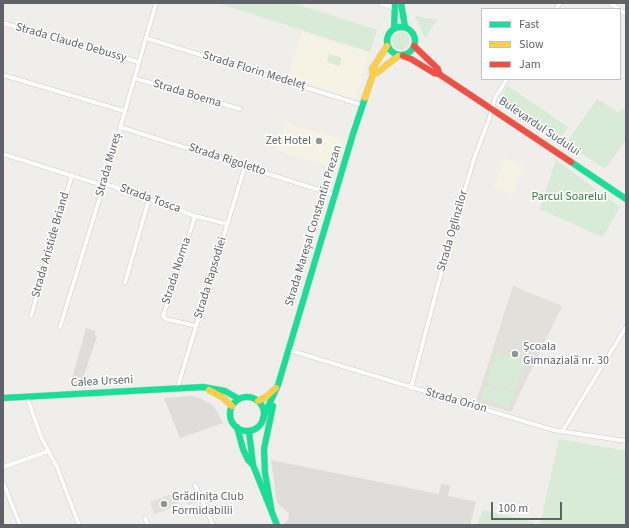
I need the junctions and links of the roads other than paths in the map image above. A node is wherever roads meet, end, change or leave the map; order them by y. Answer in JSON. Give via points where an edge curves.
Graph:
{"nodes":[{"id":1,"x":156,"y":3,"type":"edge"},
{"id":2,"x":380,"y":3,"type":"edge"},
{"id":3,"x":401,"y":3,"type":"edge"},
{"id":4,"x":394,"y":5,"type":"edge"},
{"id":5,"x":3,"y":23,"type":"edge"},
{"id":6,"x":405,"y":27,"type":"junction"},
{"id":7,"x":394,"y":28,"type":"junction"},
{"id":8,"x":146,"y":38,"type":"junction"},
{"id":9,"x":387,"y":46,"type":"junction"},
{"id":10,"x":414,"y":46,"type":"junction"},
{"id":11,"x":400,"y":56,"type":"junction"},
{"id":12,"x":138,"y":62,"type":"junction"},
{"id":13,"x":373,"y":74,"type":"junction"},
{"id":14,"x":439,"y":74,"type":"junction"},
{"id":15,"x":3,"y":75,"type":"edge"},
{"id":16,"x":134,"y":78,"type":"junction"},
{"id":17,"x":507,"y":80,"type":"edge"},
{"id":18,"x":362,"y":105,"type":"junction"},
{"id":19,"x":492,"y":108,"type":"junction"},
{"id":20,"x":240,"y":109,"type":"dead end"},
{"id":21,"x":124,"y":111,"type":"junction"},
{"id":22,"x":120,"y":126,"type":"junction"},
{"id":23,"x":3,"y":154,"type":"edge"},
{"id":24,"x":245,"y":166,"type":"junction"},
{"id":25,"x":72,"y":175,"type":"junction"},
{"id":26,"x":104,"y":184,"type":"junction"},
{"id":27,"x":335,"y":195,"type":"junction"},
{"id":28,"x":149,"y":199,"type":"junction"},
{"id":29,"x":626,"y":199,"type":"edge"},
{"id":30,"x":195,"y":216,"type":"junction"},
{"id":31,"x":227,"y":224,"type":"junction"},
{"id":32,"x":126,"y":283,"type":"dead end"},
{"id":33,"x":31,"y":316,"type":"dead end"},
{"id":34,"x":196,"y":326,"type":"junction"},
{"id":35,"x":60,"y":327,"type":"dead end"},
{"id":36,"x":626,"y":328,"type":"edge"},
{"id":37,"x":289,"y":350,"type":"junction"},
{"id":38,"x":203,"y":387,"type":"junction"},
{"id":39,"x":278,"y":387,"type":"junction"},
{"id":40,"x":411,"y":388,"type":"junction"},
{"id":41,"x":177,"y":389,"type":"junction"},
{"id":42,"x":26,"y":397,"type":"junction"},
{"id":43,"x":3,"y":398,"type":"edge"},
{"id":44,"x":239,"y":399,"type":"junction"},
{"id":45,"x":258,"y":401,"type":"junction"},
{"id":46,"x":232,"y":406,"type":"junction"},
{"id":47,"x":263,"y":418,"type":"junction"},
{"id":48,"x":237,"y":427,"type":"junction"},
{"id":49,"x":249,"y":431,"type":"junction"},
{"id":50,"x":562,"y":432,"type":"junction"},
{"id":51,"x":626,"y":441,"type":"edge"},
{"id":52,"x":49,"y":450,"type":"junction"},
{"id":53,"x":252,"y":465,"type":"junction"},
{"id":54,"x":3,"y":467,"type":"edge"},
{"id":55,"x":3,"y":482,"type":"edge"},
{"id":56,"x":195,"y":485,"type":"dead end"},
{"id":57,"x":272,"y":513,"type":"junction"},
{"id":58,"x":145,"y":518,"type":"dead end"},
{"id":59,"x":20,"y":525,"type":"edge"},
{"id":60,"x":79,"y":525,"type":"edge"},
{"id":61,"x":148,"y":525,"type":"edge"},
{"id":62,"x":213,"y":525,"type":"edge"},
{"id":63,"x":276,"y":525,"type":"edge"}],
"edges":[{"from":1,"to":8,"type":"street","name":"Strada Mureș"},
{"from":2,"to":4,"type":"street"},
{"from":3,"to":6,"type":"main road"},
{"from":4,"to":7,"type":"main road"},
{"from":5,"to":12,"type":"street","name":"Strada Claude Debussy"},
{"from":6,"to":7,"type":"main road"},
{"from":6,"to":10,"type":"main road","via":[[415,37]]},
{"from":7,"to":9,"type":"main road","via":[[388,34]]},
{"from":8,"to":12,"type":"street","name":"Strada Mureș"},
{"from":8,"to":18,"type":"street","name":"Strada Florin Medeleț"},
{"from":9,"to":11,"type":"main road","via":[[393,54]]},
{"from":9,"to":13,"type":"main road","name":"Strada Mareșal Constantin Prezan","via":[[372,69]]},
{"from":10,"to":11,"type":"main road","via":[[410,52]]},
{"from":10,"to":14,"type":"main road","name":"Bulevardul Sudului","via":[[438,69]]},
{"from":11,"to":13,"type":"main road"},
{"from":11,"to":14,"type":"main road","name":"Bulevardul Sudului"},
{"from":12,"to":16,"type":"street","name":"Strada Mureș"},
{"from":13,"to":18,"type":"main road","name":"Strada Mareșal Constantin Prezan"},
{"from":14,"to":19,"type":"main road","name":"Bulevardul Sudului"},
{"from":15,"to":21,"type":"street"},
{"from":16,"to":20,"type":"street","name":"Strada Boema"},
{"from":16,"to":21,"type":"street","name":"Strada Mureș"},
{"from":17,"to":19,"type":"street","name":"Strada Oglinzilor","via":[[495,98]]},
{"from":18,"to":27,"type":"main road","name":"Strada Mareșal Constantin Prezan"},
{"from":19,"to":29,"type":"main road","name":"Bulevardul Sudului"},
{"from":19,"to":40,"type":"street","name":"Strada Oglinzilor","via":[[449,243]]},
{"from":21,"to":22,"type":"street","name":"Strada Mureș"},
{"from":22,"to":24,"type":"street","name":"Strada Rigoletto"},
{"from":22,"to":26,"type":"street","name":"Strada Mureș"},
{"from":23,"to":25,"type":"street","name":"Strada Tosca"},
{"from":24,"to":27,"type":"street","name":"Strada Rigoletto"},
{"from":24,"to":31,"type":"street","name":"Strada Rapsodiei"},
{"from":25,"to":26,"type":"street","name":"Strada Tosca"},
{"from":25,"to":33,"type":"street","name":"Strada Aristide Briand"},
{"from":26,"to":28,"type":"street","name":"Strada Tosca"},
{"from":26,"to":35,"type":"street","name":"Strada Mureș"},
{"from":27,"to":37,"type":"main road","name":"Strada Mareșal Constantin Prezan"},
{"from":28,"to":30,"type":"street","name":"Strada Tosca"},
{"from":28,"to":32,"type":"street"},
{"from":30,"to":31,"type":"street","name":"Strada Tosca"},
{"from":30,"to":34,"type":"street","name":"Strada Norma","via":[[163,316],[166,319]]},
{"from":31,"to":34,"type":"street","name":"Strada Rapsodiei"},
{"from":34,"to":41,"type":"street","name":"Strada Rapsodiei"},
{"from":36,"to":50,"type":"street"},
{"from":37,"to":39,"type":"main road","name":"Strada Mareșal Constantin Prezan"},
{"from":37,"to":40,"type":"street","name":"Strada Orion"},
{"from":38,"to":41,"type":"main road","name":"Calea Urseni"},
{"from":38,"to":44,"type":"main road","name":"Calea Urseni","via":[[225,391]]},
{"from":38,"to":46,"type":"main road","via":[[222,397]]},
{"from":39,"to":45,"type":"main road"},
{"from":39,"to":47,"type":"main road","name":"Strada Mareșal Constantin Prezan"},
{"from":39,"to":57,"type":"main road","via":[[264,449]]},
{"from":40,"to":50,"type":"street","name":"Strada Orion"},
{"from":41,"to":42,"type":"main road","name":"Calea Urseni"},
{"from":42,"to":43,"type":"main road","name":"Calea Urseni"},
{"from":42,"to":52,"type":"street","via":[[38,430]]},
{"from":44,"to":45,"type":"main road","via":[[247,397]]},
{"from":44,"to":46,"type":"main road"},
{"from":45,"to":47,"type":"main road","via":[[264,412]]},
{"from":46,"to":48,"type":"main road","via":[[231,419]]},
{"from":47,"to":49,"type":"main road","via":[[258,426]]},
{"from":48,"to":49,"type":"main road"},
{"from":48,"to":53,"type":"main road","via":[[242,449]]},
{"from":49,"to":53,"type":"main road"},
{"from":50,"to":51,"type":"street","name":"Strada Orion"},
{"from":52,"to":54,"type":"street"},
{"from":52,"to":60,"type":"street"},
{"from":53,"to":57,"type":"main road"},
{"from":55,"to":59,"type":"street"},
{"from":56,"to":62,"type":"street"},
{"from":57,"to":63,"type":"main road"},
{"from":58,"to":61,"type":"street"}]}
